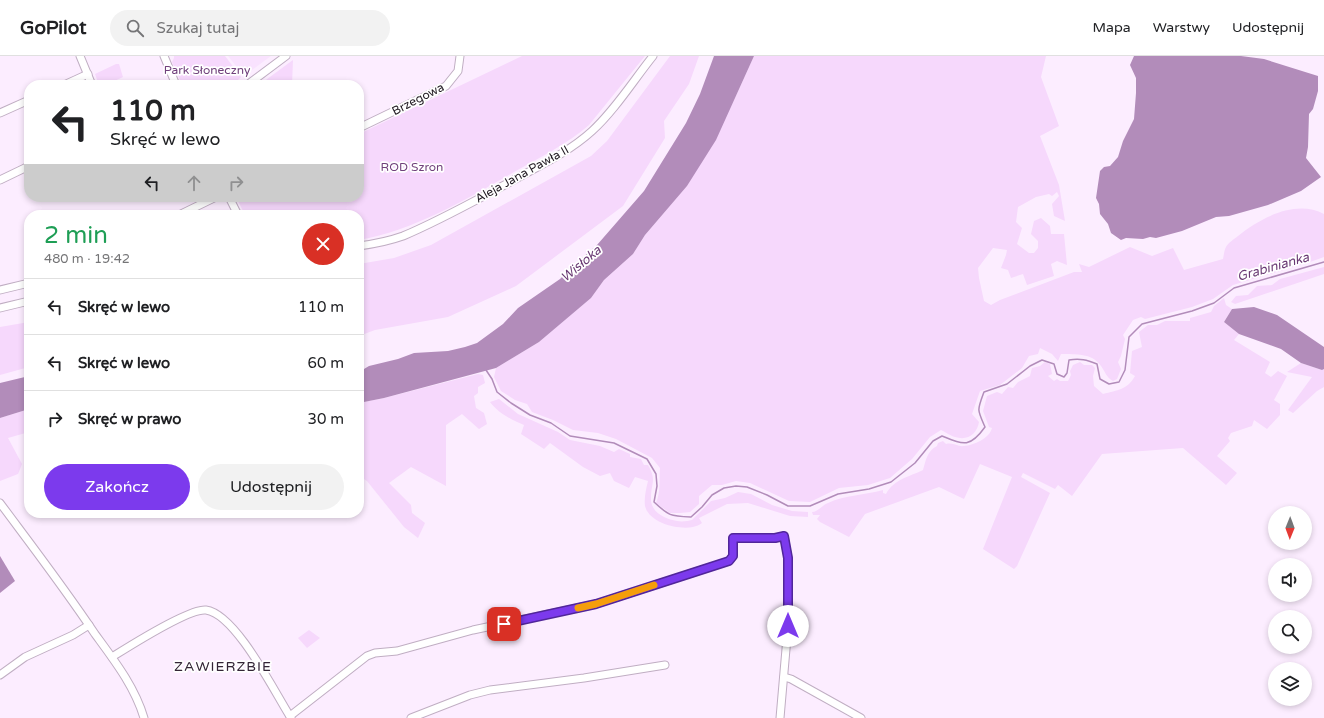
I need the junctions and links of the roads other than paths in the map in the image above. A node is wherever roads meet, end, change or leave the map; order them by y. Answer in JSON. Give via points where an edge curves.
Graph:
{"nodes":[{"id":1,"x":80,"y":56,"type":"edge"},
{"id":2,"x":164,"y":56,"type":"edge"},
{"id":3,"x":286,"y":56,"type":"edge"},
{"id":4,"x":460,"y":56,"type":"edge"},
{"id":5,"x":653,"y":56,"type":"edge"},
{"id":6,"x":88,"y":74,"type":"junction"},
{"id":7,"x":75,"y":80,"type":"edge"},
{"id":8,"x":90,"y":80,"type":"edge"},
{"id":9,"x":174,"y":80,"type":"edge"},
{"id":10,"x":254,"y":80,"type":"edge"},
{"id":11,"x":24,"y":102,"type":"edge"},
{"id":12,"x":0,"y":113,"type":"edge"},
{"id":13,"x":364,"y":126,"type":"edge"},
{"id":14,"x":24,"y":168,"type":"edge"},
{"id":15,"x":0,"y":180,"type":"edge"},
{"id":16,"x":206,"y":202,"type":"edge"},
{"id":17,"x":190,"y":210,"type":"edge"},
{"id":18,"x":364,"y":245,"type":"edge"},
{"id":19,"x":24,"y":284,"type":"edge"},
{"id":20,"x":0,"y":290,"type":"edge"},
{"id":21,"x":24,"y":302,"type":"edge"},
{"id":22,"x":0,"y":308,"type":"edge"},
{"id":23,"x":0,"y":497,"type":"edge"},
{"id":24,"x":0,"y":503,"type":"edge"},
{"id":25,"x":0,"y":508,"type":"edge"},
{"id":26,"x":9,"y":516,"type":"junction"},
{"id":27,"x":89,"y":625,"type":"junction"},
{"id":28,"x":112,"y":657,"type":"junction"},
{"id":29,"x":665,"y":665,"type":"dead end"},
{"id":30,"x":0,"y":675,"type":"edge"},
{"id":31,"x":784,"y":677,"type":"junction"},
{"id":32,"x":291,"y":717,"type":"edge"},
{"id":33,"x":144,"y":718,"type":"edge"},
{"id":34,"x":411,"y":718,"type":"edge"},
{"id":35,"x":780,"y":718,"type":"edge"},
{"id":36,"x":861,"y":718,"type":"edge"}],
"edges":[{"from":1,"to":6,"type":"street"},
{"from":2,"to":9,"type":"street"},
{"from":3,"to":10,"type":"street"},
{"from":4,"to":13,"type":"street","name":"Brzegowa","via":[[458,71],[446,86]]},
{"from":5,"to":18,"type":"street","name":"Aleja Jana Pawła II","via":[[615,105],[592,131],[576,144],[464,206],[402,236]]},
{"from":6,"to":7,"type":"street"},
{"from":6,"to":8,"type":"street"},
{"from":11,"to":12,"type":"street"},
{"from":14,"to":15,"type":"street"},
{"from":16,"to":17,"type":"street"},
{"from":19,"to":20,"type":"street"},
{"from":21,"to":22,"type":"street"},
{"from":23,"to":26,"type":"street"},
{"from":24,"to":26,"type":"street"},
{"from":25,"to":26,"type":"street"},
{"from":26,"to":27,"type":"street"},
{"from":27,"to":28,"type":"street"},
{"from":27,"to":30,"type":"street","via":[[25,657]]},
{"from":28,"to":32,"type":"street","via":[[176,621],[197,612],[210,611],[222,618],[244,642]]},
{"from":28,"to":33,"type":"street","via":[[140,704]]},
{"from":29,"to":34,"type":"street","via":[[490,690]]},
{"from":31,"to":32,"type":"street","via":[[788,626],[788,558],[784,536],[733,538],[733,556],[729,561],[596,604],[367,656]]},
{"from":31,"to":35,"type":"street"},
{"from":31,"to":36,"type":"street"}]}
